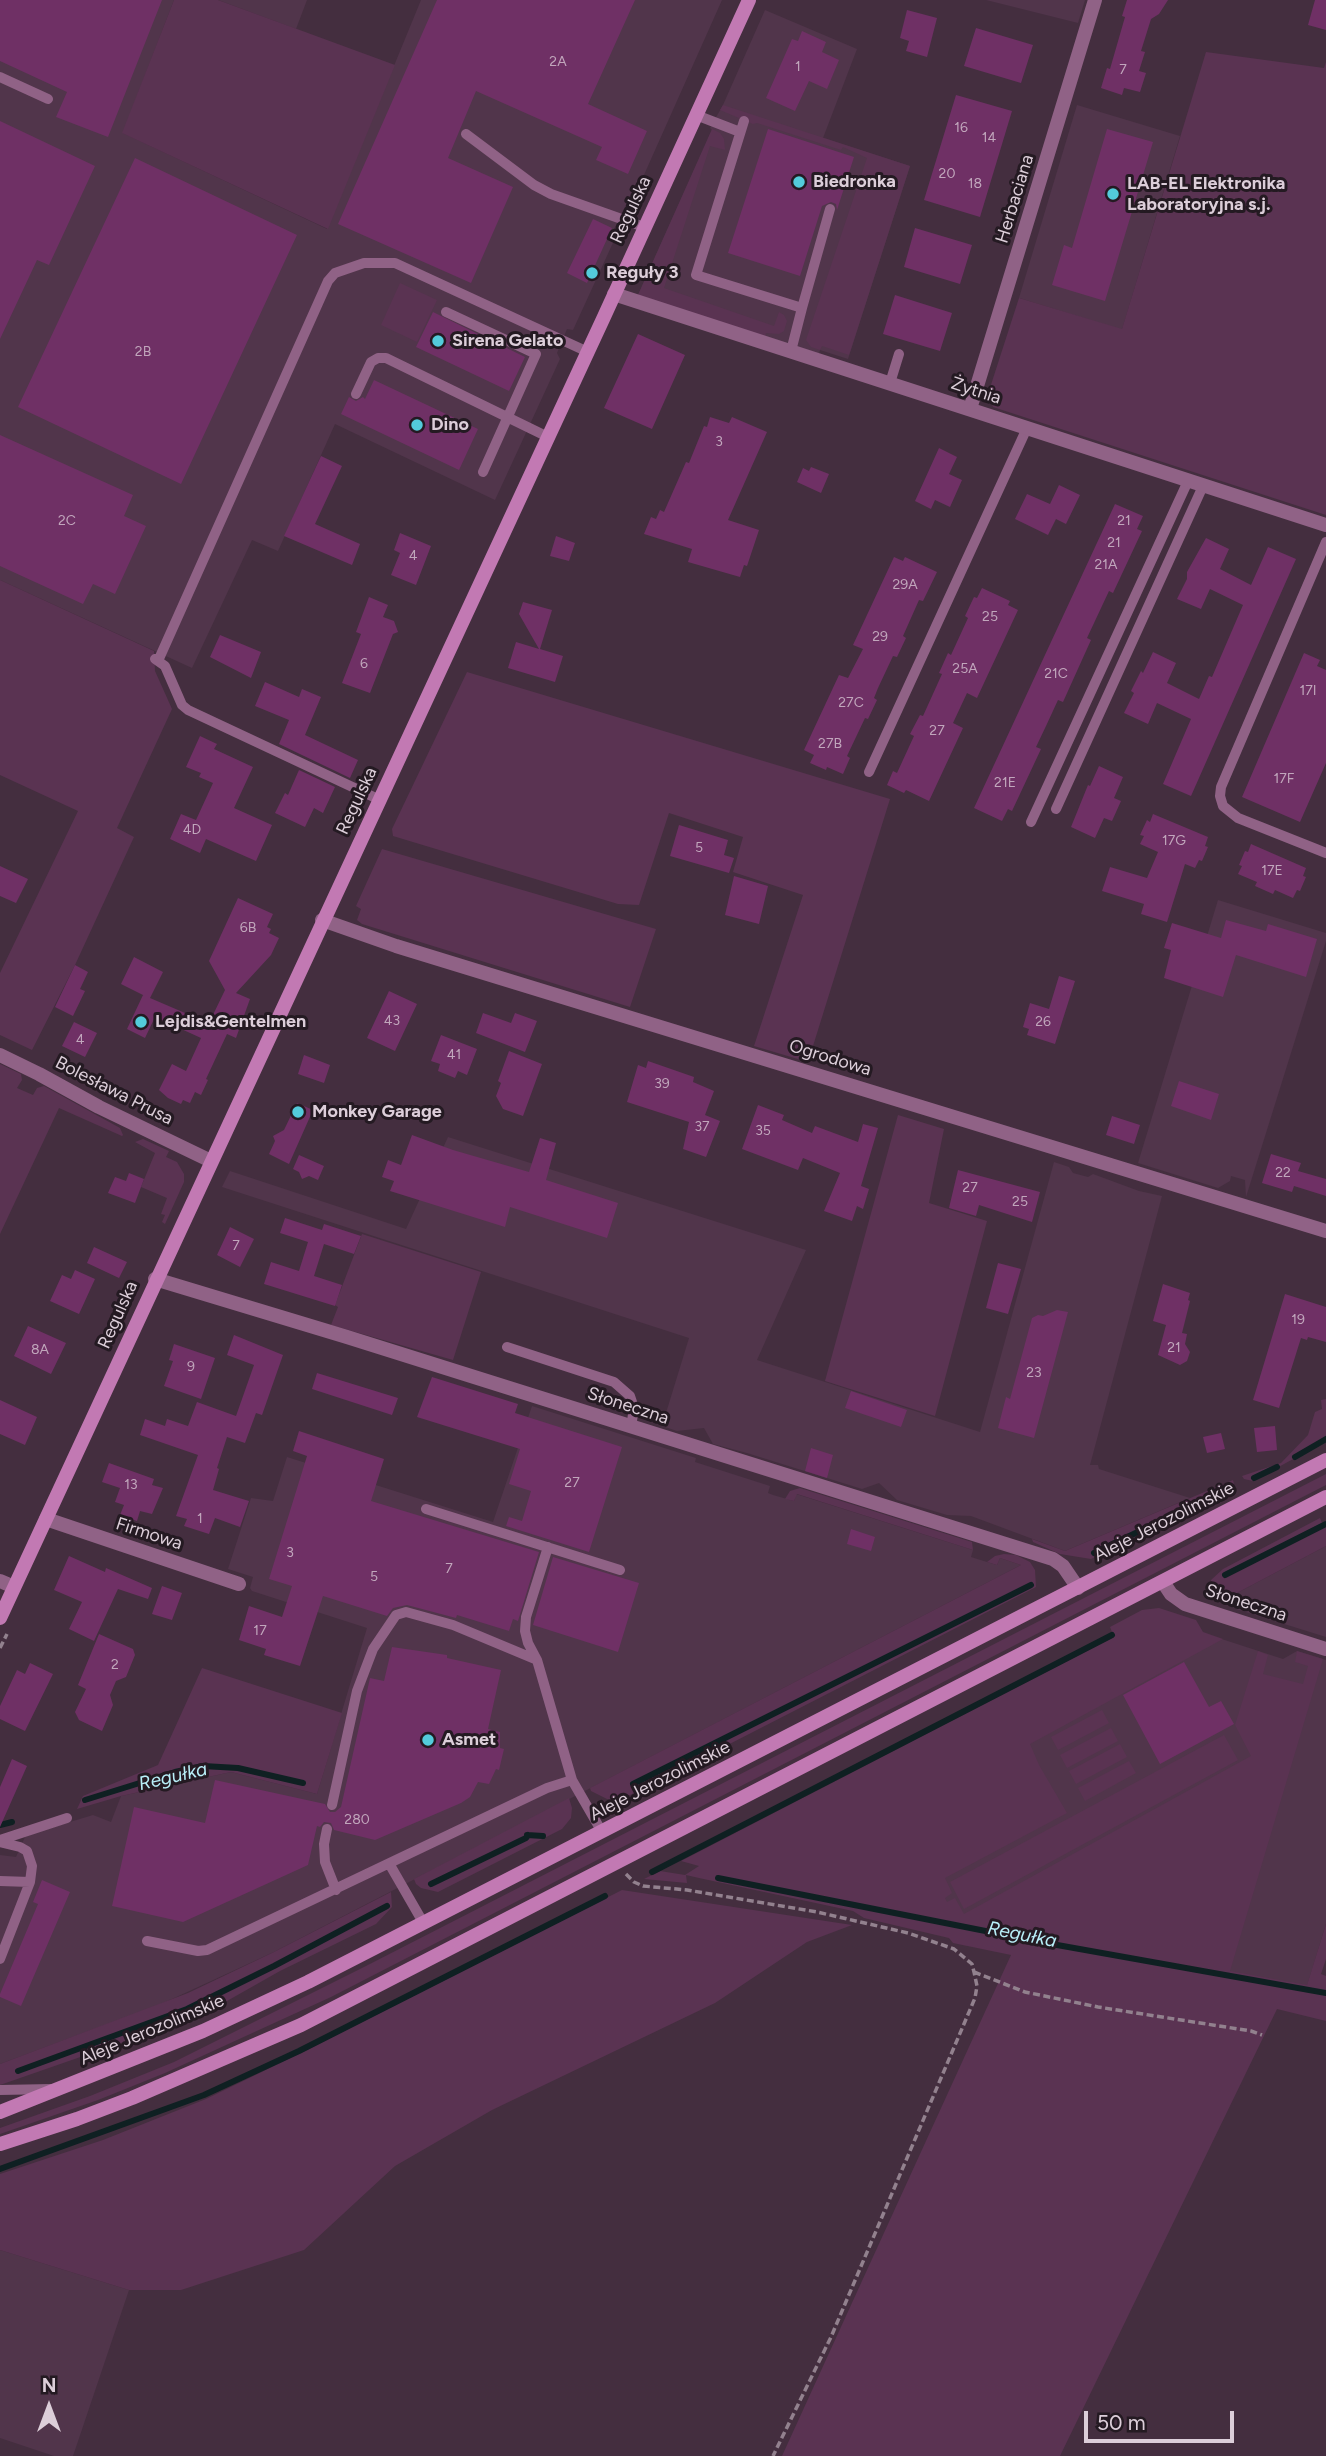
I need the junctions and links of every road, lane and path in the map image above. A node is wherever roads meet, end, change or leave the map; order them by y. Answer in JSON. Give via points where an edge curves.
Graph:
{"nodes":[{"id":1,"x":749,"y":0,"type":"edge"},
{"id":2,"x":1095,"y":0,"type":"edge"},
{"id":3,"x":0,"y":77,"type":"edge"},
{"id":4,"x":48,"y":99,"type":"dead end"},
{"id":5,"x":696,"y":115,"type":"junction"},
{"id":6,"x":744,"y":121,"type":"dead end"},
{"id":7,"x":740,"y":132,"type":"junction"},
{"id":8,"x":466,"y":134,"type":"dead end"},
{"id":9,"x":830,"y":209,"type":"dead end"},
{"id":10,"x":644,"y":227,"type":"junction"},
{"id":11,"x":614,"y":294,"type":"junction"},
{"id":12,"x":802,"y":308,"type":"junction"},
{"id":13,"x":446,"y":312,"type":"dead end"},
{"id":14,"x":791,"y":351,"type":"junction"},
{"id":15,"x":588,"y":352,"type":"junction"},
{"id":16,"x":899,"y":354,"type":"dead end"},
{"id":17,"x":890,"y":383,"type":"junction"},
{"id":18,"x":356,"y":394,"type":"dead end"},
{"id":19,"x":970,"y":409,"type":"junction"},
{"id":20,"x":508,"y":417,"type":"junction"},
{"id":21,"x":1027,"y":428,"type":"junction"},
{"id":22,"x":548,"y":437,"type":"junction"},
{"id":23,"x":483,"y":472,"type":"dead end"},
{"id":24,"x":1188,"y":481,"type":"junction"},
{"id":25,"x":1203,"y":486,"type":"junction"},
{"id":26,"x":1326,"y":525,"type":"edge"},
{"id":27,"x":1326,"y":542,"type":"edge"},
{"id":28,"x":869,"y":772,"type":"dead end"},
{"id":29,"x":378,"y":799,"type":"junction"},
{"id":30,"x":1056,"y":809,"type":"dead end"},
{"id":31,"x":1031,"y":822,"type":"dead end"},
{"id":32,"x":1326,"y":853,"type":"edge"},
{"id":33,"x":323,"y":920,"type":"junction"},
{"id":34,"x":0,"y":1055,"type":"edge"},
{"id":35,"x":211,"y":1161,"type":"junction"},
{"id":36,"x":1326,"y":1231,"type":"edge"},
{"id":37,"x":155,"y":1279,"type":"junction"},
{"id":38,"x":507,"y":1347,"type":"dead end"},
{"id":39,"x":631,"y":1427,"type":"junction"},
{"id":40,"x":1326,"y":1460,"type":"edge"},
{"id":41,"x":1326,"y":1497,"type":"edge"},
{"id":42,"x":426,"y":1509,"type":"dead end"},
{"id":43,"x":47,"y":1519,"type":"junction"},
{"id":44,"x":548,"y":1547,"type":"junction"},
{"id":45,"x":620,"y":1570,"type":"dead end"},
{"id":46,"x":0,"y":1581,"type":"edge"},
{"id":47,"x":1163,"y":1582,"type":"junction"},
{"id":48,"x":239,"y":1584,"type":"dead end"},
{"id":49,"x":14,"y":1587,"type":"junction"},
{"id":50,"x":1078,"y":1588,"type":"junction"},
{"id":51,"x":0,"y":1618,"type":"edge"},
{"id":52,"x":1326,"y":1648,"type":"edge"},
{"id":53,"x":537,"y":1660,"type":"junction"},
{"id":54,"x":572,"y":1780,"type":"junction"},
{"id":55,"x":332,"y":1805,"type":"dead end"},
{"id":56,"x":67,"y":1818,"type":"dead end"},
{"id":57,"x":327,"y":1829,"type":"dead end"},
{"id":58,"x":602,"y":1832,"type":"junction"},
{"id":59,"x":0,"y":1841,"type":"edge"},
{"id":60,"x":617,"y":1862,"type":"junction"},
{"id":61,"x":390,"y":1865,"type":"junction"},
{"id":62,"x":0,"y":1881,"type":"edge"},
{"id":63,"x":30,"y":1882,"type":"junction"},
{"id":64,"x":336,"y":1890,"type":"junction"},
{"id":65,"x":424,"y":1924,"type":"junction"},
{"id":66,"x":147,"y":1941,"type":"dead end"},
{"id":67,"x":0,"y":1959,"type":"edge"},
{"id":68,"x":974,"y":1972,"type":"junction"},
{"id":69,"x":1262,"y":2035,"type":"dead end"},
{"id":70,"x":63,"y":2088,"type":"junction"},
{"id":71,"x":0,"y":2090,"type":"edge"},
{"id":72,"x":0,"y":2112,"type":"edge"},
{"id":73,"x":0,"y":2144,"type":"edge"},
{"id":74,"x":773,"y":2456,"type":"edge"}],
"edges":[{"from":1,"to":5,"type":"main road","name":"Regulska"},
{"from":2,"to":19,"type":"street","name":"Herbaciana"},
{"from":3,"to":4,"type":"lane"},
{"from":5,"to":7,"type":"lane"},
{"from":5,"to":10,"type":"main road","name":"Regulska"},
{"from":6,"to":7,"type":"lane"},
{"from":7,"to":12,"type":"lane","via":[[696,275]]},
{"from":8,"to":10,"type":"lane","via":[[534,186]]},
{"from":9,"to":12,"type":"lane"},
{"from":10,"to":11,"type":"main road","name":"Regulska"},
{"from":11,"to":14,"type":"street","name":"Żytnia"},
{"from":11,"to":15,"type":"main road","name":"Regulska"},
{"from":12,"to":14,"type":"lane"},
{"from":13,"to":20,"type":"lane","via":[[536,354]]},
{"from":14,"to":17,"type":"street","name":"Żytnia"},
{"from":15,"to":22,"type":"main road","name":"Regulska"},
{"from":15,"to":29,"type":"lane","via":[[395,263],[364,263],[335,273],[328,281],[157,660],[165,666],[188,710]]},
{"from":16,"to":17,"type":"lane"},
{"from":17,"to":19,"type":"street","name":"Żytnia"},
{"from":18,"to":20,"type":"lane","via":[[371,362],[386,358]]},
{"from":19,"to":21,"type":"street","name":"Żytnia"},
{"from":20,"to":22,"type":"lane"},
{"from":20,"to":23,"type":"lane"},
{"from":21,"to":24,"type":"street","name":"Żytnia"},
{"from":21,"to":28,"type":"lane"},
{"from":22,"to":29,"type":"main road","name":"Regulska"},
{"from":24,"to":25,"type":"street","name":"Żytnia"},
{"from":24,"to":31,"type":"lane"},
{"from":25,"to":26,"type":"street","name":"Żytnia"},
{"from":25,"to":30,"type":"lane"},
{"from":27,"to":32,"type":"lane","via":[[1220,796],[1223,806],[1238,818]]},
{"from":29,"to":33,"type":"main road","name":"Regulska"},
{"from":33,"to":35,"type":"main road","name":"Regulska"},
{"from":33,"to":36,"type":"street","name":"Ogrodowa"},
{"from":34,"to":35,"type":"street","name":"Bolesława Prusa"},
{"from":35,"to":37,"type":"main road","name":"Regulska"},
{"from":37,"to":39,"type":"street","name":"Słoneczna"},
{"from":37,"to":43,"type":"main road","name":"Regulska"},
{"from":38,"to":39,"type":"lane","via":[[614,1382],[630,1396],[634,1408]]},
{"from":39,"to":50,"type":"street","name":"Słoneczna","via":[[1053,1559]]},
{"from":40,"to":50,"type":"main road","name":"Aleje Jerozolimskie"},
{"from":41,"to":47,"type":"main road"},
{"from":42,"to":44,"type":"lane"},
{"from":43,"to":48,"type":"street","name":"Firmowa"},
{"from":43,"to":49,"type":"main road","name":"Regulska"},
{"from":44,"to":45,"type":"lane"},
{"from":44,"to":53,"type":"lane","via":[[524,1631]]},
{"from":46,"to":49,"type":"street"},
{"from":47,"to":52,"type":"street","name":"Słoneczna","via":[[1185,1604]]},
{"from":47,"to":60,"type":"main road"},
{"from":49,"to":51,"type":"main road","name":"Regulska"},
{"from":50,"to":58,"type":"main road","name":"Aleje Jerozolimskie"},
{"from":53,"to":54,"type":"lane"},
{"from":53,"to":55,"type":"lane","via":[[453,1625],[406,1612],[396,1615],[373,1649],[358,1692]]},
{"from":54,"to":58,"type":"lane"},
{"from":54,"to":61,"type":"lane"},
{"from":56,"to":59,"type":"lane"},
{"from":57,"to":64,"type":"lane","via":[[325,1862]]},
{"from":58,"to":65,"type":"main road","name":"Aleje Jerozolimskie"},
{"from":59,"to":63,"type":"lane","via":[[27,1851]]},
{"from":60,"to":68,"type":"path","via":[[643,1886],[817,1912],[934,1941],[954,1949]]},
{"from":60,"to":73,"type":"main road","via":[[301,2025],[121,2102]]},
{"from":61,"to":64,"type":"lane"},
{"from":61,"to":65,"type":"lane"},
{"from":62,"to":63,"type":"lane"},
{"from":63,"to":67,"type":"lane"},
{"from":64,"to":66,"type":"lane","via":[[206,1950]]},
{"from":65,"to":70,"type":"main road","name":"Aleje Jerozolimskie","via":[[203,2031]]},
{"from":68,"to":69,"type":"path","via":[[1025,1992]]},
{"from":68,"to":74,"type":"path","via":[[975,1998],[831,2337]]},
{"from":70,"to":71,"type":"lane"},
{"from":70,"to":72,"type":"main road","name":"Aleje Jerozolimskie"}]}
